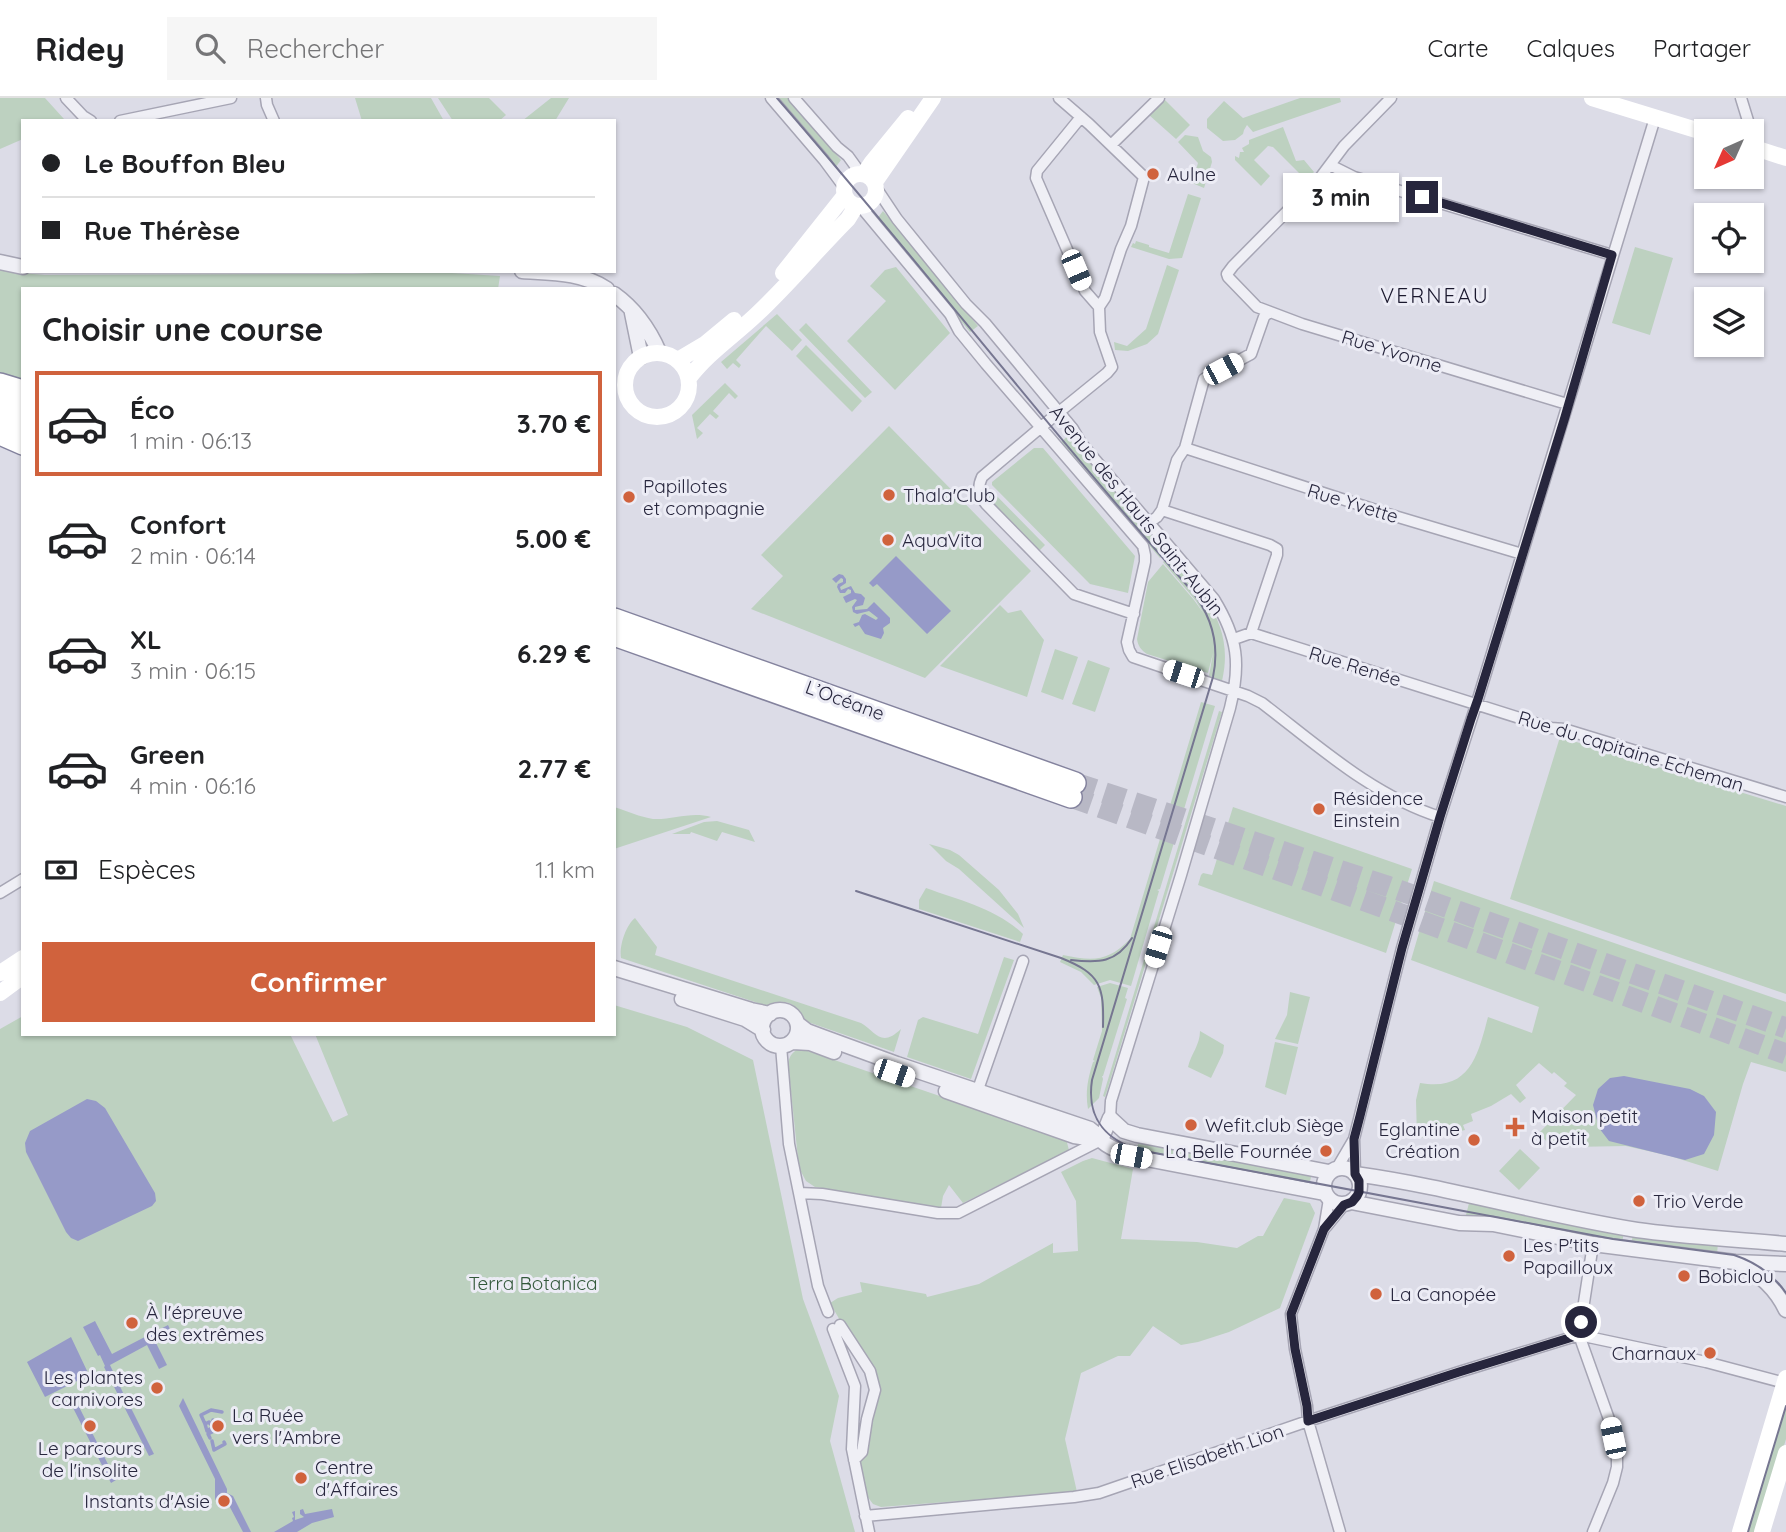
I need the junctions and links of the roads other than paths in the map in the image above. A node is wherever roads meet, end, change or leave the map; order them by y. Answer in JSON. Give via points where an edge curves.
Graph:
{"nodes":[{"id":1,"x":66,"y":98,"type":"edge"},
{"id":2,"x":231,"y":98,"type":"edge"},
{"id":3,"x":266,"y":98,"type":"edge"},
{"id":4,"x":771,"y":98,"type":"edge"},
{"id":5,"x":794,"y":98,"type":"edge"},
{"id":6,"x":922,"y":98,"type":"edge"},
{"id":7,"x":933,"y":98,"type":"edge"},
{"id":8,"x":1059,"y":98,"type":"edge"},
{"id":9,"x":1159,"y":98,"type":"edge"},
{"id":10,"x":1391,"y":98,"type":"edge"},
{"id":11,"x":1592,"y":98,"type":"edge"},
{"id":12,"x":1741,"y":98,"type":"edge"},
{"id":13,"x":1081,"y":117,"type":"junction"},
{"id":14,"x":1655,"y":118,"type":"junction"},
{"id":15,"x":88,"y":119,"type":"edge"},
{"id":16,"x":130,"y":119,"type":"edge"},
{"id":17,"x":273,"y":119,"type":"edge"},
{"id":18,"x":1747,"y":119,"type":"edge"},
{"id":19,"x":1694,"y":130,"type":"edge"},
{"id":20,"x":1111,"y":145,"type":"junction"},
{"id":21,"x":1764,"y":151,"type":"edge"},
{"id":22,"x":1786,"y":158,"type":"edge"},
{"id":23,"x":1330,"y":165,"type":"junction"},
{"id":24,"x":869,"y":180,"type":"junction"},
{"id":25,"x":852,"y":199,"type":"junction"},
{"id":26,"x":1612,"y":255,"type":"junction"},
{"id":27,"x":0,"y":262,"type":"edge"},
{"id":28,"x":21,"y":267,"type":"edge"},
{"id":29,"x":553,"y":273,"type":"edge"},
{"id":30,"x":582,"y":274,"type":"edge"},
{"id":31,"x":604,"y":287,"type":"edge"},
{"id":32,"x":616,"y":296,"type":"edge"},
{"id":33,"x":1099,"y":307,"type":"junction"},
{"id":34,"x":631,"y":309,"type":"junction"},
{"id":35,"x":1269,"y":312,"type":"junction"},
{"id":36,"x":659,"y":352,"type":"junction"},
{"id":37,"x":678,"y":360,"type":"junction"},
{"id":38,"x":636,"y":361,"type":"junction"},
{"id":39,"x":616,"y":375,"type":"edge"},
{"id":40,"x":689,"y":378,"type":"junction"},
{"id":41,"x":0,"y":384,"type":"edge"},
{"id":42,"x":21,"y":390,"type":"edge"},
{"id":43,"x":0,"y":400,"type":"edge"},
{"id":44,"x":616,"y":401,"type":"edge"},
{"id":45,"x":632,"y":404,"type":"junction"},
{"id":46,"x":1567,"y":404,"type":"junction"},
{"id":47,"x":21,"y":407,"type":"edge"},
{"id":48,"x":1059,"y":412,"type":"junction"},
{"id":49,"x":0,"y":417,"type":"edge"},
{"id":50,"x":21,"y":424,"type":"edge"},
{"id":51,"x":1040,"y":428,"type":"junction"},
{"id":52,"x":0,"y":434,"type":"edge"},
{"id":53,"x":21,"y":443,"type":"edge"},
{"id":54,"x":1185,"y":448,"type":"junction"},
{"id":55,"x":1162,"y":510,"type":"junction"},
{"id":56,"x":1150,"y":522,"type":"junction"},
{"id":57,"x":1522,"y":554,"type":"junction"},
{"id":58,"x":1134,"y":614,"type":"junction"},
{"id":59,"x":616,"y":620,"type":"edge"},
{"id":60,"x":1251,"y":633,"type":"junction"},
{"id":61,"x":616,"y":636,"type":"edge"},
{"id":62,"x":1234,"y":639,"type":"junction"},
{"id":63,"x":616,"y":651,"type":"edge"},
{"id":64,"x":1234,"y":692,"type":"junction"},
{"id":65,"x":783,"y":695,"type":"junction"},
{"id":66,"x":1476,"y":703,"type":"junction"},
{"id":67,"x":1786,"y":797,"type":"edge"},
{"id":68,"x":1440,"y":817,"type":"junction"},
{"id":69,"x":21,"y":880,"type":"edge"},
{"id":70,"x":4,"y":891,"type":"edge"},
{"id":71,"x":21,"y":959,"type":"edge"},
{"id":72,"x":1023,"y":961,"type":"dead end"},
{"id":73,"x":616,"y":969,"type":"edge"},
{"id":74,"x":0,"y":973,"type":"edge"},
{"id":75,"x":21,"y":977,"type":"edge"},
{"id":76,"x":616,"y":979,"type":"edge"},
{"id":77,"x":0,"y":993,"type":"edge"},
{"id":78,"x":770,"y":1014,"type":"junction"},
{"id":79,"x":798,"y":1024,"type":"junction"},
{"id":80,"x":763,"y":1030,"type":"junction"},
{"id":81,"x":787,"y":1044,"type":"junction"},
{"id":82,"x":976,"y":1096,"type":"junction"},
{"id":83,"x":1110,"y":1118,"type":"junction"},
{"id":84,"x":1354,"y":1139,"type":"junction"},
{"id":85,"x":1101,"y":1140,"type":"junction"},
{"id":86,"x":1333,"y":1170,"type":"junction"},
{"id":87,"x":1355,"y":1174,"type":"junction"},
{"id":88,"x":799,"y":1193,"type":"junction"},
{"id":89,"x":1327,"y":1196,"type":"junction"},
{"id":90,"x":1348,"y":1203,"type":"junction"},
{"id":91,"x":1324,"y":1229,"type":"junction"},
{"id":92,"x":1593,"y":1244,"type":"junction"},
{"id":93,"x":1786,"y":1244,"type":"edge"},
{"id":94,"x":1735,"y":1262,"type":"junction"},
{"id":95,"x":1786,"y":1264,"type":"edge"},
{"id":96,"x":1786,"y":1310,"type":"edge"},
{"id":97,"x":828,"y":1312,"type":"dead end"},
{"id":98,"x":1579,"y":1335,"type":"junction"},
{"id":99,"x":1785,"y":1381,"type":"edge"},
{"id":100,"x":1308,"y":1421,"type":"junction"},
{"id":101,"x":1786,"y":1453,"type":"edge"},
{"id":102,"x":854,"y":1460,"type":"junction"},
{"id":103,"x":865,"y":1516,"type":"junction"},
{"id":104,"x":869,"y":1532,"type":"edge"},
{"id":105,"x":1340,"y":1532,"type":"edge"},
{"id":106,"x":1593,"y":1532,"type":"edge"},
{"id":107,"x":1740,"y":1532,"type":"edge"},
{"id":108,"x":1762,"y":1532,"type":"edge"}],
"edges":[{"from":1,"to":15,"type":"street"},
{"from":2,"to":16,"type":"street"},
{"from":3,"to":17,"type":"street"},
{"from":4,"to":25,"type":"street"},
{"from":5,"to":24,"type":"street","name":"Avenue des Hauts Saint-Aubin"},
{"from":6,"to":24,"type":"main road","via":[[872,162]]},
{"from":7,"to":24,"type":"main road"},
{"from":8,"to":13,"type":"street"},
{"from":9,"to":20,"type":"street"},
{"from":10,"to":23,"type":"street"},
{"from":11,"to":14,"type":"main road"},
{"from":12,"to":18,"type":"street"},
{"from":13,"to":20,"type":"street"},
{"from":13,"to":33,"type":"street","via":[[1037,171],[1037,178],[1085,291]]},
{"from":14,"to":19,"type":"main road"},
{"from":14,"to":26,"type":"street"},
{"from":20,"to":33,"type":"street","via":[[1144,180]]},
{"from":21,"to":22,"type":"main road"},
{"from":23,"to":26,"type":"street","via":[[1354,177]]},
{"from":23,"to":35,"type":"street","name":"Rue Yvonne","via":[[1227,274],[1257,307]]},
{"from":24,"to":25,"type":"main road","via":[[850,178]]},
{"from":24,"to":25,"type":"main road","via":[[877,193],[873,201],[869,205]]},
{"from":24,"to":48,"type":"street","name":"Avenue des Hauts Saint-Aubin","via":[[966,304]]},
{"from":25,"to":37,"type":"main road","via":[[759,298],[705,344]]},
{"from":25,"to":40,"type":"main road","via":[[848,219],[782,290]]},
{"from":25,"to":51,"type":"street"},
{"from":26,"to":46,"type":"street"},
{"from":27,"to":28,"type":"street"},
{"from":29,"to":30,"type":"street"},
{"from":30,"to":31,"type":"street"},
{"from":32,"to":34,"type":"street"},
{"from":33,"to":48,"type":"street","via":[[1100,332],[1111,370]]},
{"from":34,"to":36,"type":"street"},
{"from":34,"to":38,"type":"street"},
{"from":35,"to":46,"type":"street","name":"Rue Yvonne"},
{"from":35,"to":54,"type":"street","via":[[1251,354],[1204,379]]},
{"from":36,"to":37,"type":"main road"},
{"from":36,"to":38,"type":"main road"},
{"from":37,"to":40,"type":"main road"},
{"from":38,"to":39,"type":"main road"},
{"from":38,"to":45,"type":"main road","via":[[625,385]]},
{"from":40,"to":45,"type":"main road","via":[[687,398],[671,414],[651,416]]},
{"from":41,"to":42,"type":"highway"},
{"from":43,"to":47,"type":"highway"},
{"from":44,"to":45,"type":"main road"},
{"from":46,"to":57,"type":"street"},
{"from":48,"to":51,"type":"street"},
{"from":48,"to":56,"type":"street","name":"Avenue des Hauts Saint-Aubin"},
{"from":49,"to":50,"type":"highway"},
{"from":51,"to":58,"type":"street","name":"Avenue des Hauts Saint-Aubin","via":[[1143,546]]},
{"from":51,"to":58,"type":"street","via":[[982,477],[980,496],[1074,594]]},
{"from":52,"to":53,"type":"highway"},
{"from":54,"to":55,"type":"street"},
{"from":54,"to":57,"type":"street","name":"Rue Yvette"},
{"from":55,"to":56,"type":"street"},
{"from":55,"to":60,"type":"street","via":[[1277,550]]},
{"from":56,"to":62,"type":"street","name":"Avenue des Hauts Saint-Aubin","via":[[1214,599]]},
{"from":57,"to":66,"type":"street"},
{"from":58,"to":64,"type":"street","name":"Avenue des Hauts Saint-Aubin","via":[[1128,642],[1133,657]]},
{"from":59,"to":65,"type":"highway","name":"L’Océane","via":[[1073,790]]},
{"from":60,"to":62,"type":"street"},
{"from":60,"to":66,"type":"street","name":"Rue Renée"},
{"from":61,"to":65,"type":"highway","name":"L’Océane"},
{"from":62,"to":64,"type":"street","name":"Avenue des Hauts Saint-Aubin"},
{"from":63,"to":65,"type":"highway","via":[[762,696]]},
{"from":64,"to":68,"type":"street","via":[[1262,704],[1350,771]]},
{"from":64,"to":83,"type":"street","name":"Avenue des Hauts Saint-Aubin","via":[[1111,1101]]},
{"from":66,"to":67,"type":"street","name":"Rue du capitaine Echeman"},
{"from":66,"to":68,"type":"street"},
{"from":68,"to":84,"type":"street"},
{"from":69,"to":70,"type":"street"},
{"from":71,"to":74,"type":"main road"},
{"from":72,"to":82,"type":"street"},
{"from":73,"to":78,"type":"street"},
{"from":75,"to":77,"type":"main road"},
{"from":76,"to":80,"type":"street","via":[[745,1019]]},
{"from":78,"to":79,"type":"street","via":[[786,1012]]},
{"from":78,"to":80,"type":"street"},
{"from":79,"to":81,"type":"street","via":[[798,1033]]},
{"from":79,"to":82,"type":"street"},
{"from":80,"to":81,"type":"street","via":[[768,1042]]},
{"from":81,"to":82,"type":"street","via":[[810,1043]]},
{"from":81,"to":88,"type":"street","via":[[789,1144]]},
{"from":82,"to":85,"type":"street","via":[[1090,1129]]},
{"from":83,"to":85,"type":"street"},
{"from":83,"to":86,"type":"street","via":[[1124,1131],[1137,1135]]},
{"from":84,"to":86,"type":"street"},
{"from":84,"to":87,"type":"street"},
{"from":85,"to":88,"type":"street","via":[[958,1213]]},
{"from":85,"to":89,"type":"street","via":[[1131,1156]]},
{"from":86,"to":87,"type":"street","via":[[1346,1168]]},
{"from":86,"to":89,"type":"street","via":[[1324,1180]]},
{"from":87,"to":90,"type":"street","via":[[1360,1186]]},
{"from":87,"to":93,"type":"street","via":[[1639,1230]]},
{"from":88,"to":97,"type":"street","via":[[818,1286]]},
{"from":89,"to":90,"type":"street","via":[[1336,1204]]},
{"from":89,"to":91,"type":"street"},
{"from":90,"to":91,"type":"street"},
{"from":90,"to":92,"type":"street"},
{"from":91,"to":100,"type":"street","via":[[1291,1314]]},
{"from":92,"to":94,"type":"street"},
{"from":92,"to":98,"type":"street"},
{"from":94,"to":95,"type":"street"},
{"from":94,"to":96,"type":"street","via":[[1762,1279]]},
{"from":98,"to":99,"type":"street","name":"Rue Elisabeth Lion"},
{"from":98,"to":100,"type":"street","name":"Rue Elisabeth Lion"},
{"from":98,"to":106,"type":"street","via":[[1617,1455],[1613,1483]]},
{"from":99,"to":107,"type":"main road"},
{"from":100,"to":103,"type":"street","name":"Rue Elisabeth Lion","via":[[1099,1493]]},
{"from":100,"to":105,"type":"street"},
{"from":101,"to":108,"type":"main road"},
{"from":102,"to":102,"type":"street","via":[[855,1386],[836,1327],[870,1371],[875,1390],[862,1452]]},
{"from":102,"to":103,"type":"street"},
{"from":103,"to":104,"type":"street"}]}
